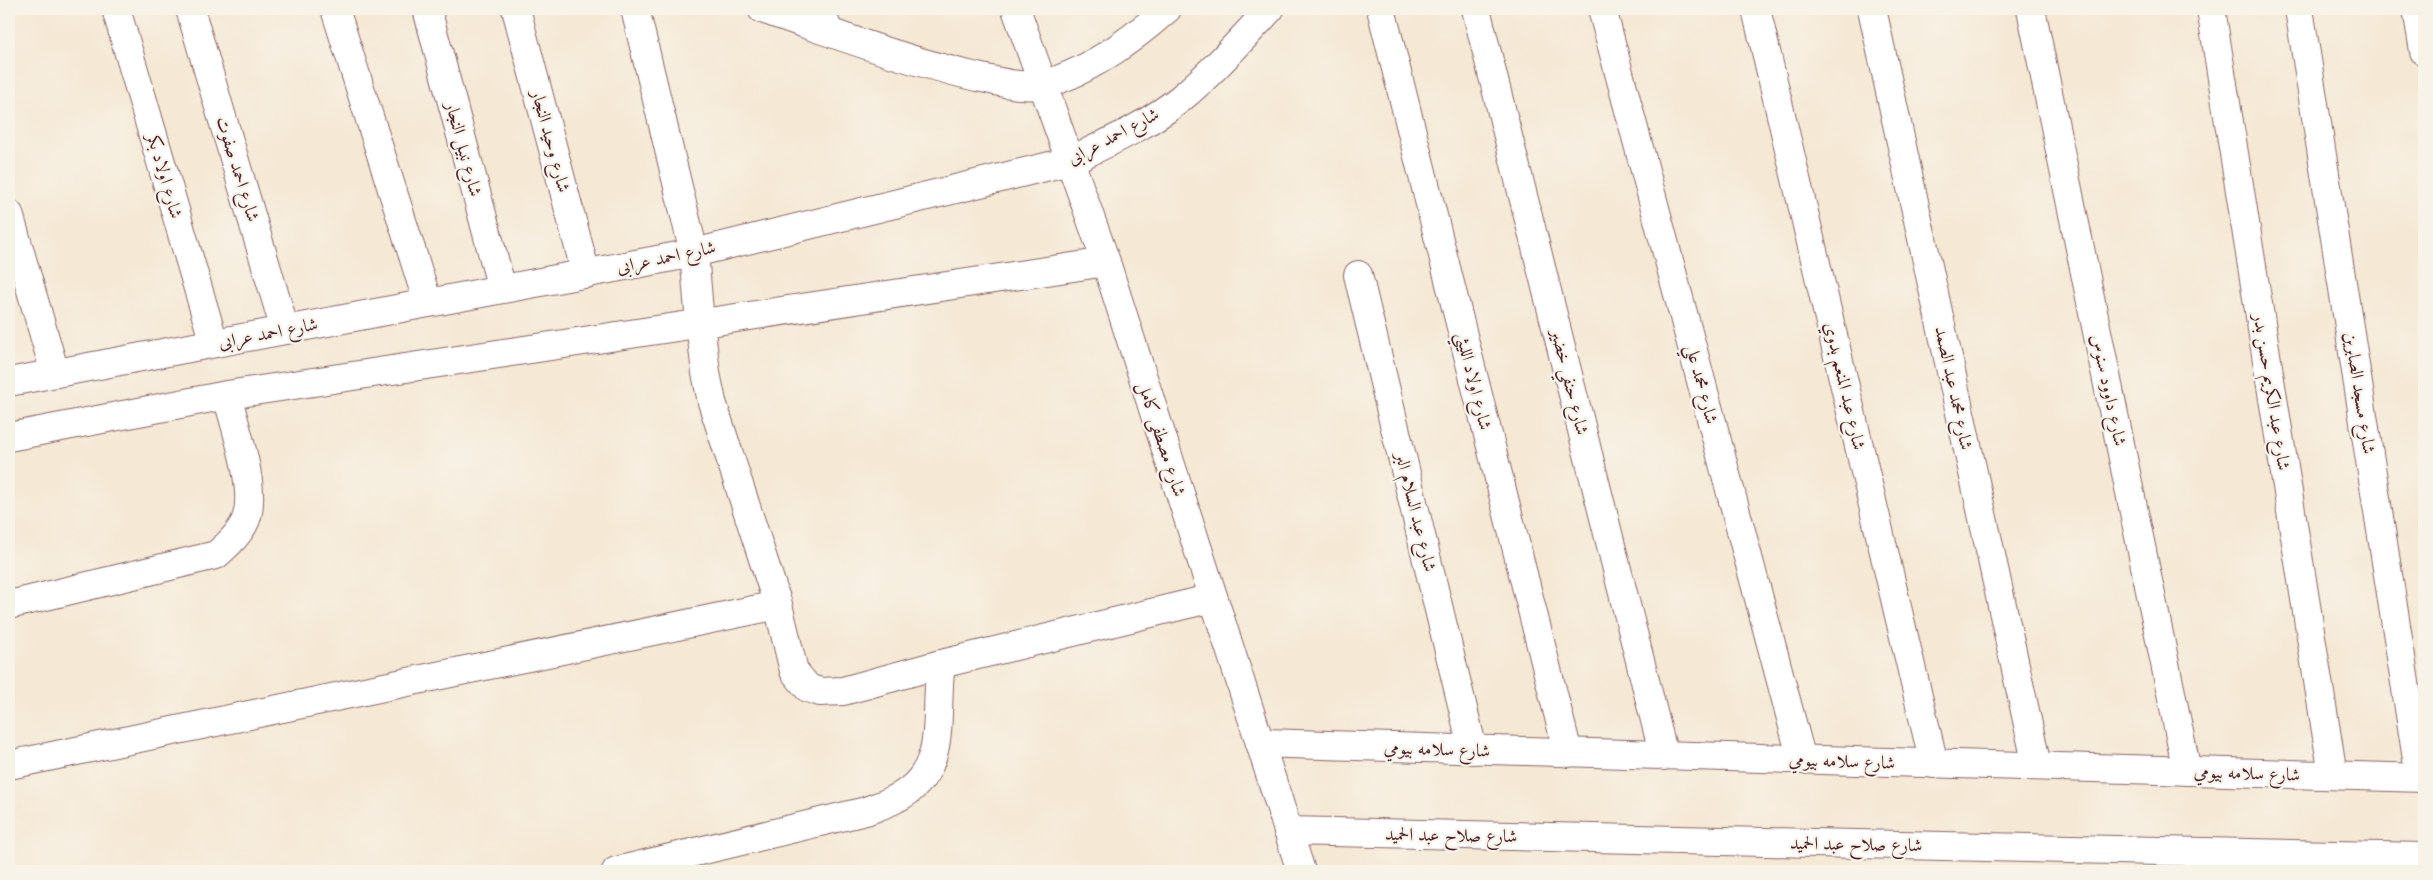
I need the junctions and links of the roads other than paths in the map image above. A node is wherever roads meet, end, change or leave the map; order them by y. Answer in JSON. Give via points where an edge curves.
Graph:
{"nodes":[{"id":1,"x":116,"y":9,"type":"edge"},
{"id":2,"x":190,"y":9,"type":"edge"},
{"id":3,"x":335,"y":9,"type":"edge"},
{"id":4,"x":427,"y":9,"type":"edge"},
{"id":5,"x":516,"y":9,"type":"edge"},
{"id":6,"x":635,"y":9,"type":"edge"},
{"id":7,"x":762,"y":9,"type":"edge"},
{"id":8,"x":1016,"y":9,"type":"edge"},
{"id":9,"x":1167,"y":9,"type":"edge"},
{"id":10,"x":1270,"y":9,"type":"edge"},
{"id":11,"x":1381,"y":9,"type":"edge"},
{"id":12,"x":1476,"y":9,"type":"edge"},
{"id":13,"x":1602,"y":9,"type":"edge"},
{"id":14,"x":1756,"y":9,"type":"edge"},
{"id":15,"x":1872,"y":9,"type":"edge"},
{"id":16,"x":2031,"y":9,"type":"edge"},
{"id":17,"x":2210,"y":9,"type":"edge"},
{"id":18,"x":2299,"y":9,"type":"edge"},
{"id":19,"x":2417,"y":9,"type":"edge"},
{"id":20,"x":824,"y":20,"type":"edge"},
{"id":21,"x":2424,"y":51,"type":"edge"},
{"id":22,"x":1043,"y":84,"type":"junction"},
{"id":23,"x":1070,"y":161,"type":"junction"},
{"id":24,"x":9,"y":214,"type":"edge"},
{"id":25,"x":694,"y":253,"type":"junction"},
{"id":26,"x":1106,"y":262,"type":"junction"},
{"id":27,"x":586,"y":274,"type":"junction"},
{"id":28,"x":1358,"y":275,"type":"dead end"},
{"id":29,"x":19,"y":283,"type":"edge"},
{"id":30,"x":502,"y":290,"type":"junction"},
{"id":31,"x":428,"y":303,"type":"junction"},
{"id":32,"x":700,"y":323,"type":"junction"},
{"id":33,"x":285,"y":330,"type":"junction"},
{"id":34,"x":214,"y":344,"type":"junction"},
{"id":35,"x":55,"y":374,"type":"junction"},
{"id":36,"x":9,"y":382,"type":"edge"},
{"id":37,"x":227,"y":396,"type":"junction"},
{"id":38,"x":9,"y":437,"type":"edge"},
{"id":39,"x":1213,"y":598,"type":"junction"},
{"id":40,"x":9,"y":605,"type":"edge"},
{"id":41,"x":778,"y":605,"type":"junction"},
{"id":42,"x":941,"y":664,"type":"junction"},
{"id":43,"x":1260,"y":743,"type":"junction"},
{"id":44,"x":1473,"y":750,"type":"junction"},
{"id":45,"x":1568,"y":753,"type":"junction"},
{"id":46,"x":1664,"y":756,"type":"junction"},
{"id":47,"x":1802,"y":760,"type":"junction"},
{"id":48,"x":1934,"y":764,"type":"junction"},
{"id":49,"x":9,"y":765,"type":"edge"},
{"id":50,"x":2037,"y":766,"type":"junction"},
{"id":51,"x":2187,"y":771,"type":"junction"},
{"id":52,"x":2333,"y":775,"type":"junction"},
{"id":53,"x":2422,"y":778,"type":"edge"},
{"id":54,"x":1288,"y":831,"type":"junction"},
{"id":55,"x":2424,"y":857,"type":"edge"},
{"id":56,"x":616,"y":871,"type":"edge"},
{"id":57,"x":1301,"y":871,"type":"edge"}],
"edges":[{"from":1,"to":34,"type":"street","name":"شارع اولاد بكر"},
{"from":2,"to":33,"type":"street","name":"شارع احمد صفوت"},
{"from":3,"to":31,"type":"street"},
{"from":4,"to":30,"type":"street","name":"شارع نبيل النجار"},
{"from":5,"to":27,"type":"street","name":"شارع وحيد النجار"},
{"from":6,"to":25,"type":"street"},
{"from":7,"to":20,"type":"street"},
{"from":8,"to":22,"type":"street","name":"شارع مصطفى كامل"},
{"from":9,"to":22,"type":"street","via":[[1138,34],[1104,55],[1069,75]]},
{"from":10,"to":23,"type":"street","name":"شارع احمد عرابى","via":[[1223,61],[1179,100],[1127,133]]},
{"from":11,"to":45,"type":"street","name":"شارع اولاد الليثي"},
{"from":12,"to":46,"type":"street","name":"شارع حنفي خضير"},
{"from":13,"to":47,"type":"street","name":"شارع محمد علي"},
{"from":14,"to":48,"type":"street","name":"شارع عبد المنعم بدوي"},
{"from":15,"to":50,"type":"street","name":"شارع محمد عبد الصمد"},
{"from":16,"to":51,"type":"street","name":"شارع داوود سنوس"},
{"from":17,"to":52,"type":"street","name":"شارع عبد الكريم حسن بدر"},
{"from":18,"to":53,"type":"street","name":"شارع مسجد الصابرين"},
{"from":19,"to":21,"type":"street"},
{"from":20,"to":22,"type":"street","via":[[901,57],[1010,84]]},
{"from":22,"to":23,"type":"street","name":"شارع مصطفى كامل"},
{"from":23,"to":25,"type":"street","name":"شارع احمد عرابى"},
{"from":23,"to":26,"type":"street","name":"شارع مصطفى كامل"},
{"from":24,"to":29,"type":"street"},
{"from":25,"to":27,"type":"street","name":"شارع احمد عرابى"},
{"from":25,"to":32,"type":"street"},
{"from":26,"to":32,"type":"street"},
{"from":26,"to":39,"type":"street","name":"شارع مصطفى كامل"},
{"from":27,"to":30,"type":"street","name":"شارع احمد عرابى"},
{"from":28,"to":44,"type":"street","name":"شارع عبد السلام البر"},
{"from":29,"to":35,"type":"street"},
{"from":30,"to":31,"type":"street","name":"شارع احمد عرابى"},
{"from":31,"to":33,"type":"street","name":"شارع احمد عرابى"},
{"from":32,"to":37,"type":"street"},
{"from":32,"to":41,"type":"street","via":[[712,402]]},
{"from":33,"to":34,"type":"street","name":"شارع احمد عرابى"},
{"from":34,"to":35,"type":"street","name":"شارع احمد عرابى"},
{"from":35,"to":36,"type":"street","name":"شارع احمد عرابى"},
{"from":37,"to":38,"type":"street"},
{"from":37,"to":40,"type":"street","via":[[251,495],[247,517],[229,544],[216,555]]},
{"from":39,"to":42,"type":"street"},
{"from":39,"to":43,"type":"street","name":"شارع مصطفى كامل"},
{"from":41,"to":42,"type":"street","via":[[794,671],[808,688],[820,692],[843,691]]},
{"from":41,"to":49,"type":"street"},
{"from":42,"to":56,"type":"street","via":[[936,746],[931,766],[917,784],[896,799],[866,811]]},
{"from":43,"to":44,"type":"street","name":"شارع سلامه بيومي"},
{"from":43,"to":54,"type":"street","name":"شارع مصطفى كامل"},
{"from":44,"to":45,"type":"street","name":"شارع سلامه بيومي"},
{"from":45,"to":46,"type":"street","name":"شارع سلامه بيومي"},
{"from":46,"to":47,"type":"street","name":"شارع سلامه بيومي"},
{"from":47,"to":48,"type":"street","name":"شارع سلامه بيومي"},
{"from":48,"to":50,"type":"street","name":"شارع سلامه بيومي"},
{"from":50,"to":51,"type":"street","name":"شارع سلامه بيومي"},
{"from":51,"to":52,"type":"street","name":"شارع سلامه بيومي"},
{"from":52,"to":53,"type":"street","name":"شارع سلامه بيومي"},
{"from":54,"to":55,"type":"street","name":"شارع صلاح عبد الحميد"},
{"from":54,"to":57,"type":"street","name":"شارع مصطفى كامل"}]}
